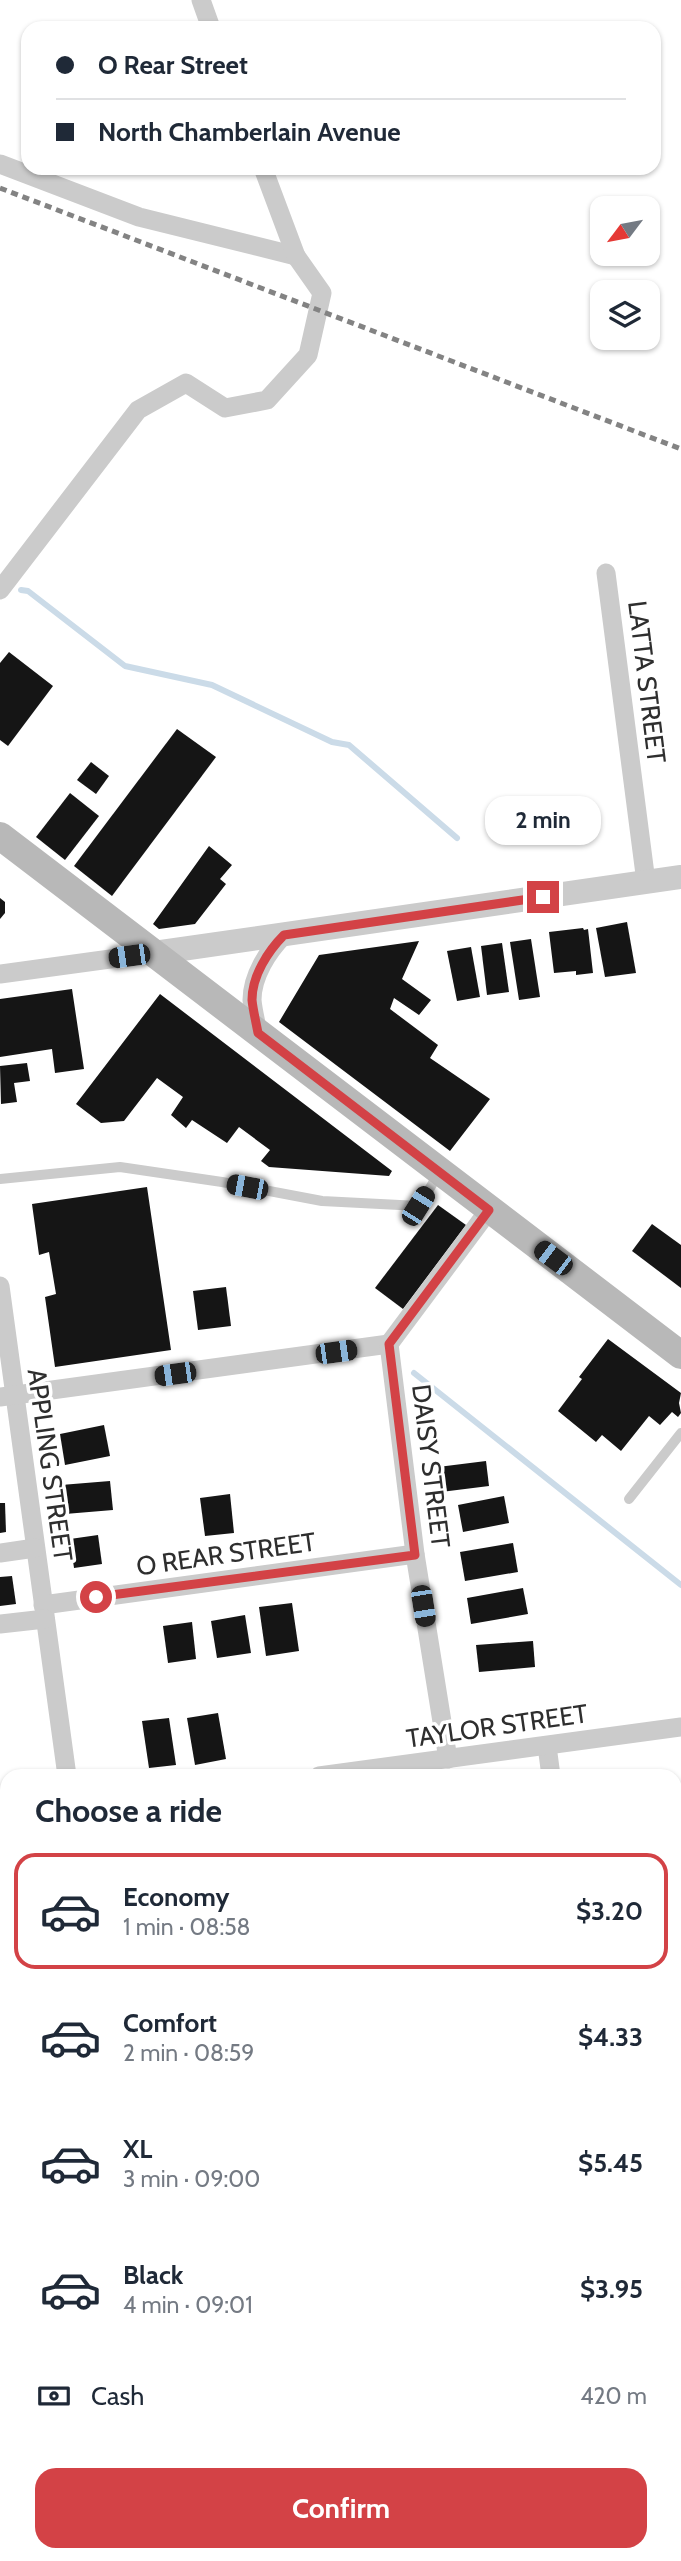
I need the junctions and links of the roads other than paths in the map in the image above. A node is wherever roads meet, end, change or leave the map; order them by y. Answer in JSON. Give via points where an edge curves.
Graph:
{"nodes":[{"id":1,"x":201,"y":0,"type":"edge"},
{"id":2,"x":208,"y":21,"type":"edge"},
{"id":3,"x":0,"y":164,"type":"edge"},
{"id":4,"x":21,"y":172,"type":"edge"},
{"id":5,"x":29,"y":175,"type":"edge"},
{"id":6,"x":266,"y":175,"type":"edge"},
{"id":7,"x":296,"y":256,"type":"junction"},
{"id":8,"x":606,"y":573,"type":"dead end"},
{"id":9,"x":0,"y":590,"type":"edge"},
{"id":10,"x":0,"y":836,"type":"edge"},
{"id":11,"x":681,"y":877,"type":"edge"},
{"id":12,"x":646,"y":882,"type":"junction"},
{"id":13,"x":284,"y":935,"type":"junction"},
{"id":14,"x":154,"y":953,"type":"junction"},
{"id":15,"x":0,"y":974,"type":"edge"},
{"id":16,"x":258,"y":1033,"type":"junction"},
{"id":17,"x":439,"y":1172,"type":"junction"},
{"id":18,"x":0,"y":1180,"type":"edge"},
{"id":19,"x":489,"y":1210,"type":"junction"},
{"id":20,"x":0,"y":1286,"type":"edge"},
{"id":21,"x":389,"y":1344,"type":"junction"},
{"id":22,"x":681,"y":1355,"type":"edge"},
{"id":23,"x":7,"y":1396,"type":"edge"},
{"id":24,"x":681,"y":1433,"type":"edge"},
{"id":25,"x":628,"y":1499,"type":"dead end"},
{"id":26,"x":35,"y":1548,"type":"junction"},
{"id":27,"x":0,"y":1553,"type":"edge"},
{"id":28,"x":415,"y":1555,"type":"junction"},
{"id":29,"x":44,"y":1612,"type":"junction"},
{"id":30,"x":0,"y":1624,"type":"edge"},
{"id":31,"x":681,"y":1727,"type":"edge"},
{"id":32,"x":547,"y":1746,"type":"junction"},
{"id":33,"x":447,"y":1759,"type":"junction"},
{"id":34,"x":66,"y":1769,"type":"edge"},
{"id":35,"x":372,"y":1769,"type":"edge"},
{"id":36,"x":550,"y":1769,"type":"edge"}],
"edges":[{"from":1,"to":2,"type":"street"},
{"from":3,"to":4,"type":"street"},
{"from":5,"to":7,"type":"street","via":[[139,217]]},
{"from":6,"to":7,"type":"street"},
{"from":7,"to":9,"type":"street","via":[[322,293],[308,355],[267,400],[225,408],[186,383],[138,410]]},
{"from":8,"to":12,"type":"street","name":"LATTA STREET"},
{"from":10,"to":14,"type":"main road"},
{"from":11,"to":12,"type":"street"},
{"from":12,"to":13,"type":"street"},
{"from":13,"to":14,"type":"street"},
{"from":13,"to":16,"type":"street","via":[[269,950],[252,998]]},
{"from":14,"to":15,"type":"street"},
{"from":14,"to":16,"type":"main road"},
{"from":16,"to":17,"type":"main road"},
{"from":17,"to":18,"type":"lane","via":[[418,1206],[322,1201],[120,1167]]},
{"from":17,"to":19,"type":"main road"},
{"from":19,"to":21,"type":"street"},
{"from":19,"to":22,"type":"main road"},
{"from":20,"to":23,"type":"street","name":"APPLING STREET"},
{"from":21,"to":23,"type":"street"},
{"from":21,"to":28,"type":"street","name":"DAISY STREET"},
{"from":23,"to":26,"type":"street","name":"APPLING STREET"},
{"from":24,"to":25,"type":"lane"},
{"from":26,"to":27,"type":"street"},
{"from":26,"to":29,"type":"street","name":"APPLING STREET"},
{"from":28,"to":29,"type":"street","name":"O REAR STREET"},
{"from":28,"to":33,"type":"street","name":"DAISY STREET"},
{"from":29,"to":30,"type":"street","name":"O REAR STREET"},
{"from":29,"to":34,"type":"street","name":"APPLING STREET"},
{"from":31,"to":32,"type":"street","name":"TAYLOR STREET"},
{"from":32,"to":33,"type":"street","name":"TAYLOR STREET"},
{"from":32,"to":36,"type":"street"},
{"from":33,"to":35,"type":"street","name":"TAYLOR STREET"}]}
